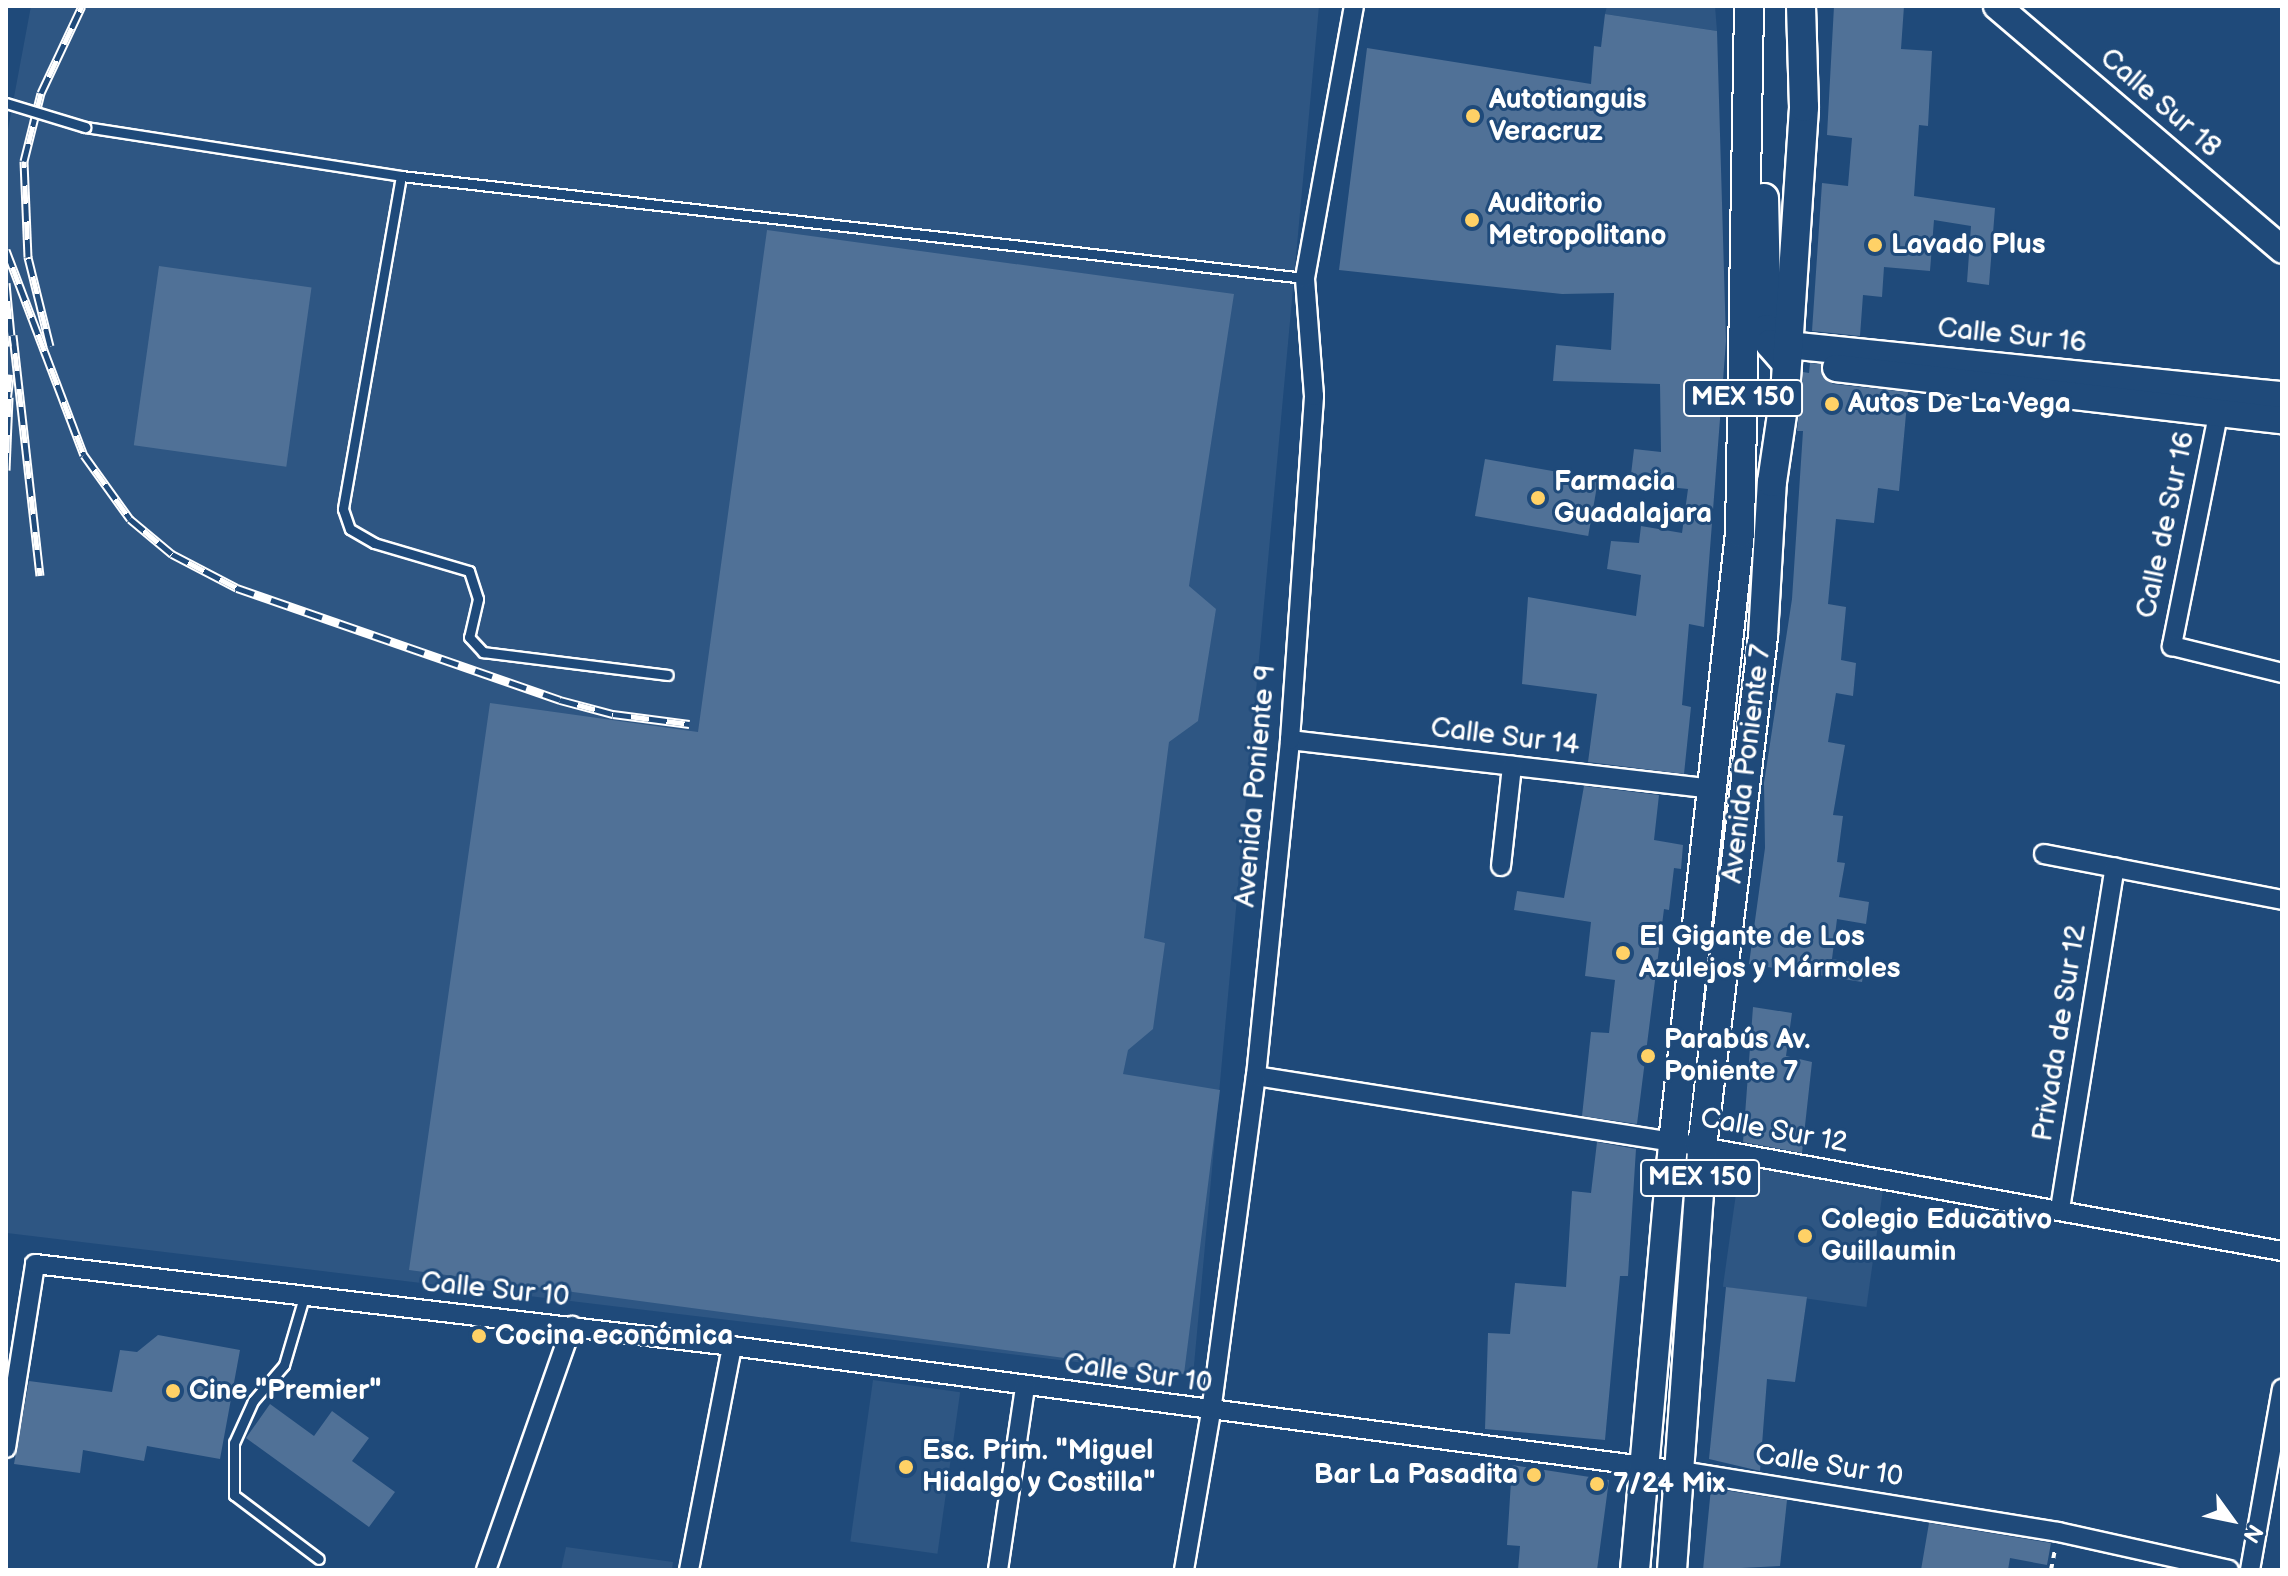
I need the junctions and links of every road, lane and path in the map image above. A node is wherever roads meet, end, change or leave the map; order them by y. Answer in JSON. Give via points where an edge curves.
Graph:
{"nodes":[{"id":1,"x":1354,"y":6,"type":"edge"},
{"id":2,"x":1749,"y":6,"type":"edge"},
{"id":3,"x":1801,"y":6,"type":"edge"},
{"id":4,"x":1997,"y":6,"type":"edge"},
{"id":5,"x":6,"y":103,"type":"edge"},
{"id":6,"x":401,"y":176,"type":"junction"},
{"id":7,"x":2282,"y":249,"type":"edge"},
{"id":8,"x":1305,"y":278,"type":"junction"},
{"id":9,"x":1770,"y":340,"type":"junction"},
{"id":10,"x":1742,"y":354,"type":"junction"},
{"id":11,"x":2282,"y":395,"type":"edge"},
{"id":12,"x":2218,"y":415,"type":"junction"},
{"id":13,"x":2282,"y":420,"type":"edge"},
{"id":14,"x":2282,"y":673,"type":"edge"},
{"id":15,"x":668,"y":675,"type":"dead end"},
{"id":16,"x":1290,"y":740,"type":"junction"},
{"id":17,"x":1512,"y":766,"type":"junction"},
{"id":18,"x":1713,"y":789,"type":"junction"},
{"id":19,"x":2044,"y":854,"type":"dead end"},
{"id":20,"x":1501,"y":866,"type":"dead end"},
{"id":21,"x":2115,"y":867,"type":"junction"},
{"id":22,"x":2282,"y":900,"type":"edge"},
{"id":23,"x":1256,"y":1076,"type":"junction"},
{"id":24,"x":1673,"y":1143,"type":"junction"},
{"id":25,"x":1702,"y":1147,"type":"junction"},
{"id":26,"x":2060,"y":1209,"type":"junction"},
{"id":27,"x":2282,"y":1251,"type":"edge"},
{"id":28,"x":304,"y":1297,"type":"junction"},
{"id":29,"x":572,"y":1326,"type":"junction"},
{"id":30,"x":732,"y":1346,"type":"junction"},
{"id":31,"x":1025,"y":1387,"type":"junction"},
{"id":32,"x":2282,"y":1389,"type":"edge"},
{"id":33,"x":1211,"y":1412,"type":"junction"},
{"id":34,"x":6,"y":1448,"type":"edge"},
{"id":35,"x":1643,"y":1466,"type":"junction"},
{"id":36,"x":1682,"y":1471,"type":"junction"},
{"id":37,"x":319,"y":1559,"type":"dead end"},
{"id":38,"x":486,"y":1570,"type":"edge"},
{"id":39,"x":689,"y":1570,"type":"edge"},
{"id":40,"x":998,"y":1570,"type":"edge"},
{"id":41,"x":1184,"y":1570,"type":"edge"},
{"id":42,"x":1635,"y":1570,"type":"edge"},
{"id":43,"x":1672,"y":1570,"type":"edge"},
{"id":44,"x":2229,"y":1570,"type":"edge"},
{"id":45,"x":2250,"y":1570,"type":"edge"}],
"edges":[{"from":1,"to":8,"type":"street","name":"Avenida Poniente 9"},
{"from":2,"to":9,"type":"main road","via":[[1749,136],[1764,167]]},
{"from":3,"to":9,"type":"main road","name":"Avenida Poniente 7","number":"MEX 150","via":[[1804,107]]},
{"from":4,"to":7,"type":"main road","name":"Calle Sur 18"},
{"from":5,"to":6,"type":"lane","bridge":true,"via":[[85,127]]},
{"from":6,"to":8,"type":"lane"},
{"from":6,"to":15,"type":"lane","via":[[343,509],[350,529],[374,543],[469,571],[478,599],[469,637],[483,652]]},
{"from":8,"to":16,"type":"street","name":"Avenida Poniente 9","via":[[1314,396]]},
{"from":9,"to":10,"type":"main road","name":"Avenida Poniente 7","number":"MEX 150"},
{"from":9,"to":10,"type":"main road","name":"Calle Sur 16"},
{"from":9,"to":11,"type":"main road","name":"Calle Sur 16"},
{"from":9,"to":12,"type":"main road","name":"Calle Sur 16"},
{"from":9,"to":25,"type":"main road","name":"Avenida Poniente 7","number":"MEX 150","via":[[1763,636]]},
{"from":10,"to":18,"type":"main road","name":"Avenida Poniente 7","number":"MEX 150","via":[[1740,533]]},
{"from":12,"to":13,"type":"main road","name":"Calle Sur 16"},
{"from":12,"to":14,"type":"street","name":"Calle de Sur 16","via":[[2172,646]]},
{"from":16,"to":17,"type":"street","name":"Calle Sur 14"},
{"from":16,"to":23,"type":"street","name":"Avenida Poniente 9"},
{"from":17,"to":18,"type":"street","name":"Calle Sur 14"},
{"from":17,"to":20,"type":"street"},
{"from":18,"to":24,"type":"main road","name":"Avenida Poniente 7","number":"MEX 150"},
{"from":19,"to":21,"type":"street"},
{"from":21,"to":22,"type":"street"},
{"from":21,"to":26,"type":"street","name":"Privada de Sur 12"},
{"from":23,"to":24,"type":"street","name":"Calle Sur 12"},
{"from":23,"to":33,"type":"street","name":"Avenida Poniente 9"},
{"from":24,"to":25,"type":"street","name":"Calle Sur 12"},
{"from":24,"to":35,"type":"main road","name":"Avenida Poniente 7","number":"MEX 150"},
{"from":25,"to":26,"type":"street","name":"Calle Sur 12"},
{"from":25,"to":36,"type":"main road","name":"Avenida Poniente 7","number":"MEX 150"},
{"from":26,"to":27,"type":"street","name":"Calle Sur 12"},
{"from":28,"to":29,"type":"street","name":"Calle Sur 10"},
{"from":28,"to":34,"type":"street","name":"Calle Sur 10","via":[[35,1264]]},
{"from":28,"to":37,"type":"lane","via":[[284,1365],[253,1401],[234,1443],[234,1495]]},
{"from":29,"to":30,"type":"street","name":"Calle Sur 10"},
{"from":29,"to":38,"type":"street"},
{"from":30,"to":31,"type":"street","name":"Calle Sur 10"},
{"from":30,"to":39,"type":"street"},
{"from":31,"to":33,"type":"street","name":"Calle Sur 10"},
{"from":31,"to":40,"type":"street"},
{"from":32,"to":45,"type":"street"},
{"from":33,"to":35,"type":"street","name":"Calle Sur 10"},
{"from":33,"to":41,"type":"street","name":"Avenida Poniente 9"},
{"from":35,"to":36,"type":"street","name":"Calle Sur 10"},
{"from":35,"to":42,"type":"main road","name":"Avenida Poniente 7","number":"MEX 150"},
{"from":36,"to":43,"type":"main road","name":"Avenida Poniente 7","number":"MEX 150"},
{"from":36,"to":44,"type":"street","name":"Calle Sur 10","via":[[2058,1532]]}]}
